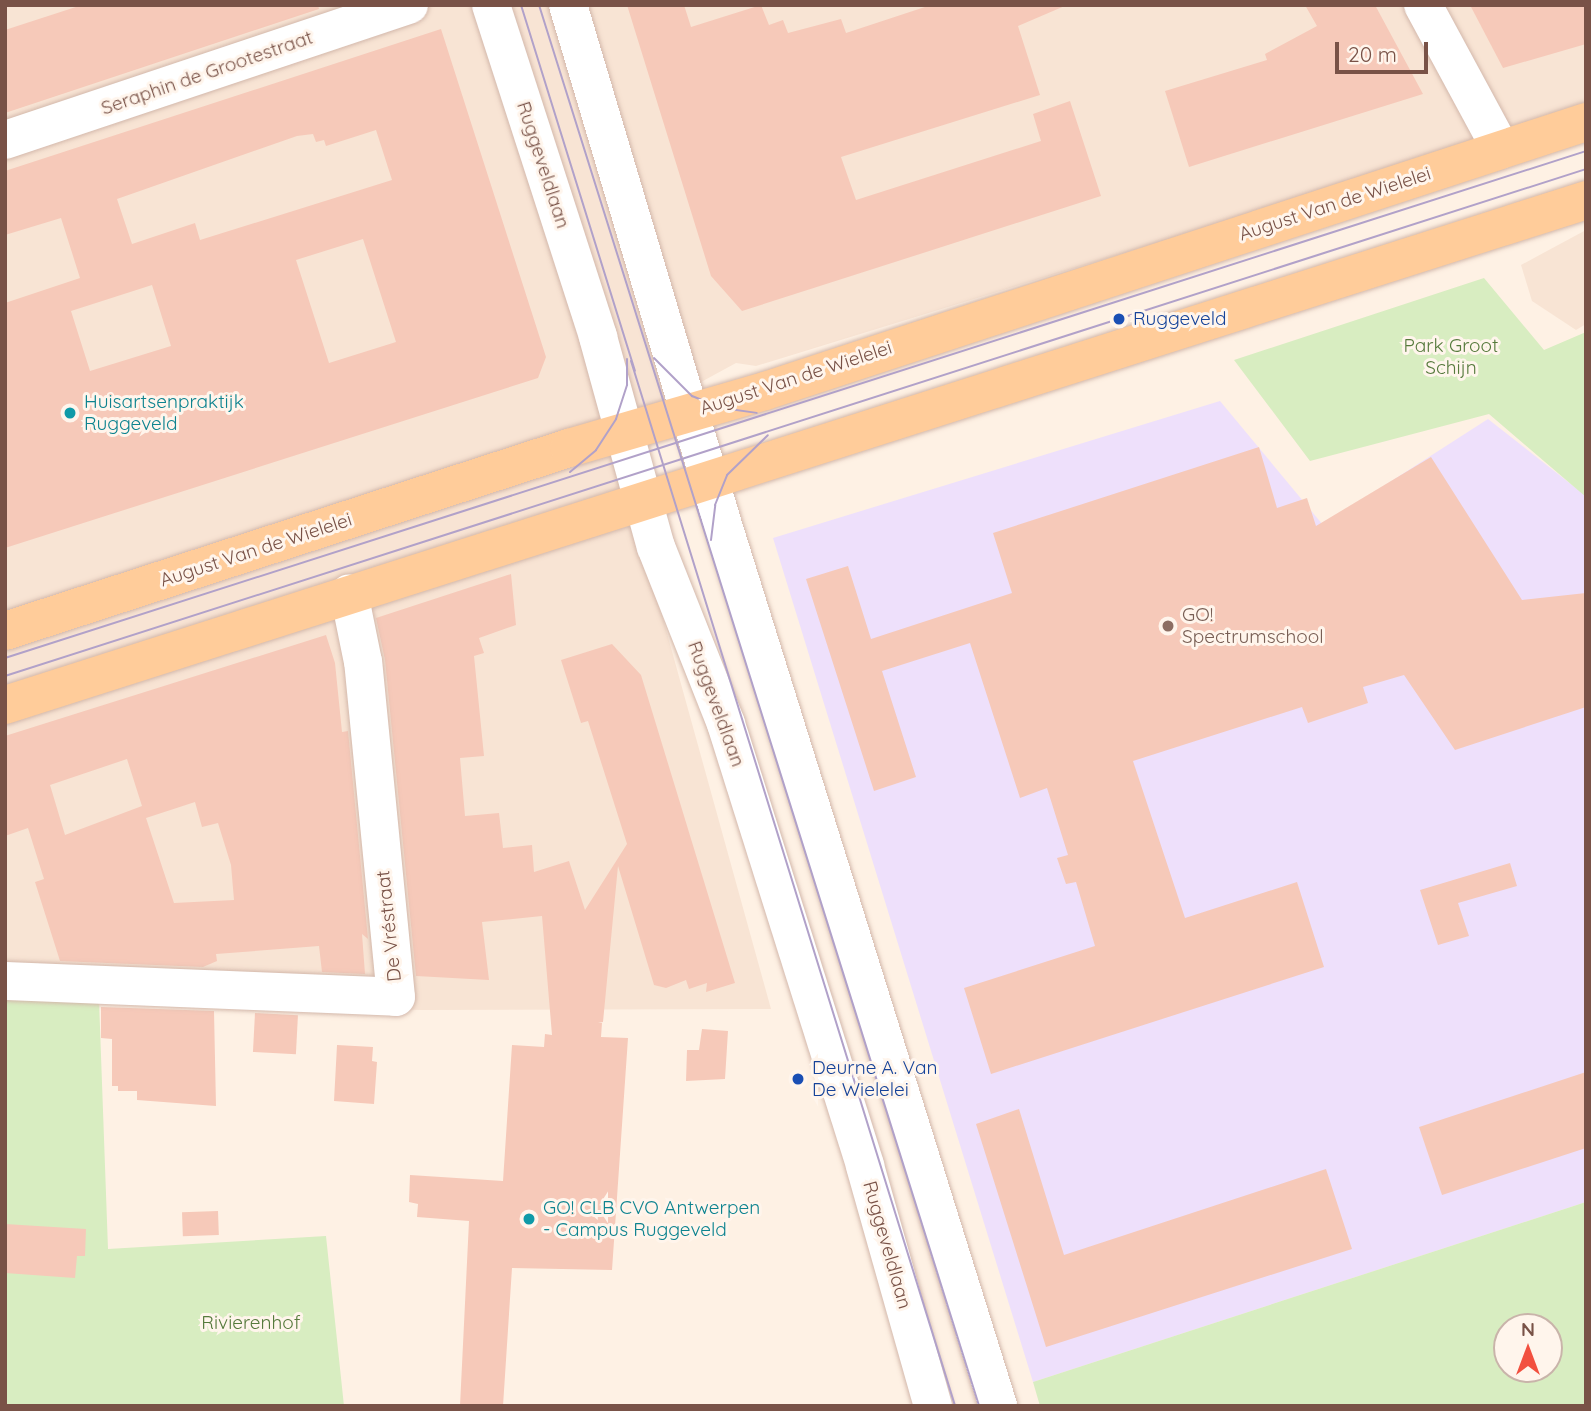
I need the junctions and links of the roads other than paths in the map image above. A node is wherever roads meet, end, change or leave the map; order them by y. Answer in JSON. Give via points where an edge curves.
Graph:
{"nodes":[{"id":1,"x":409,"y":5,"type":"edge"},
{"id":2,"x":491,"y":5,"type":"edge"},
{"id":3,"x":568,"y":5,"type":"edge"},
{"id":4,"x":1423,"y":5,"type":"edge"},
{"id":5,"x":1586,"y":122,"type":"edge"},
{"id":6,"x":5,"y":140,"type":"edge"},
{"id":7,"x":1501,"y":149,"type":"junction"},
{"id":8,"x":1586,"y":200,"type":"edge"},
{"id":9,"x":691,"y":412,"type":"junction"},
{"id":10,"x":624,"y":431,"type":"junction"},
{"id":11,"x":711,"y":480,"type":"junction"},
{"id":12,"x":643,"y":500,"type":"junction"},
{"id":13,"x":349,"y":593,"type":"junction"},
{"id":14,"x":5,"y":631,"type":"edge"},
{"id":15,"x":5,"y":705,"type":"edge"},
{"id":16,"x":5,"y":981,"type":"edge"},
{"id":17,"x":933,"y":1406,"type":"edge"},
{"id":18,"x":998,"y":1406,"type":"edge"}],
"edges":[{"from":1,"to":6,"type":"street","name":"Seraphin de Grootestraat"},
{"from":2,"to":10,"type":"street","name":"Ruggeveldlaan","via":[[540,149]]},
{"from":3,"to":9,"type":"street"},
{"from":4,"to":7,"type":"street"},
{"from":5,"to":7,"type":"main road","name":"August Van de Wielelei"},
{"from":7,"to":9,"type":"main road","name":"August Van de Wielelei"},
{"from":8,"to":11,"type":"main road"},
{"from":9,"to":10,"type":"main road","name":"August Van de Wielelei"},
{"from":9,"to":11,"type":"street"},
{"from":10,"to":12,"type":"street","name":"Ruggeveldlaan"},
{"from":10,"to":14,"type":"main road","name":"August Van de Wielelei"},
{"from":11,"to":12,"type":"main road"},
{"from":11,"to":18,"type":"street"},
{"from":12,"to":13,"type":"main road"},
{"from":12,"to":17,"type":"street","name":"Ruggeveldlaan","via":[[734,749],[865,1166]]},
{"from":13,"to":15,"type":"main road"},
{"from":13,"to":16,"type":"street","name":"De Vréstraat","via":[[363,662],[396,997]]}]}
